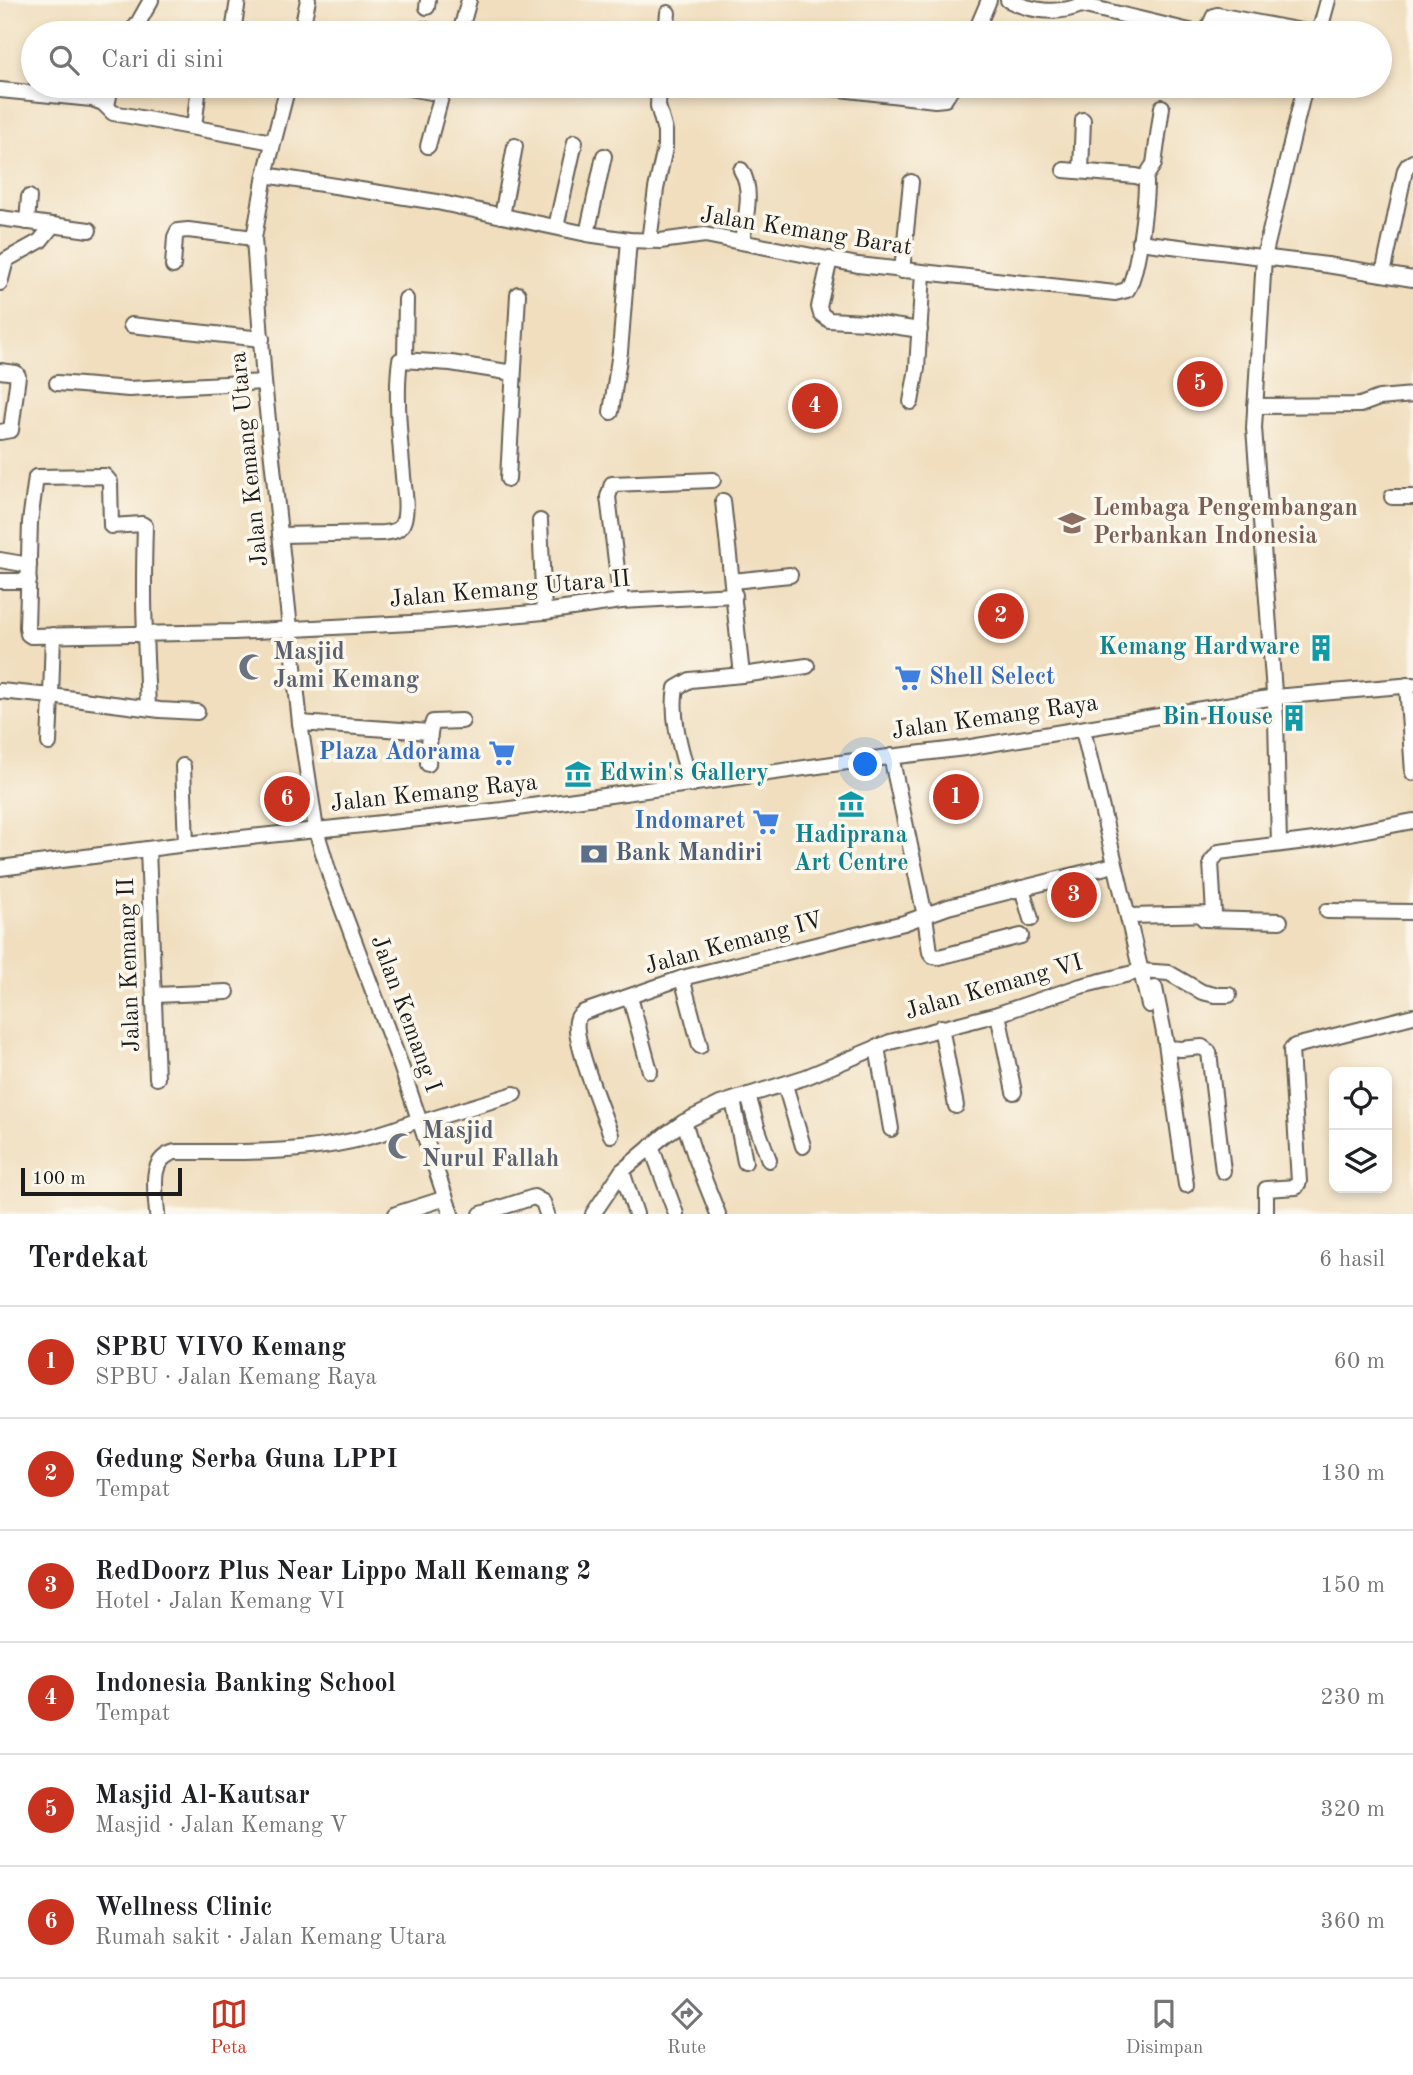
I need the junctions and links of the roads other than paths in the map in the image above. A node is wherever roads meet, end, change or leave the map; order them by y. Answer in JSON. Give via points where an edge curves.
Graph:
{"nodes":[{"id":1,"x":151,"y":0,"type":"edge"},
{"id":2,"x":238,"y":0,"type":"edge"},
{"id":3,"x":309,"y":0,"type":"edge"},
{"id":4,"x":469,"y":0,"type":"edge"},
{"id":5,"x":989,"y":0,"type":"edge"},
{"id":6,"x":1007,"y":0,"type":"edge"},
{"id":7,"x":1328,"y":0,"type":"edge"},
{"id":8,"x":1081,"y":3,"type":"edge"},
{"id":9,"x":668,"y":13,"type":"dead end"},
{"id":10,"x":139,"y":21,"type":"edge"},
{"id":11,"x":235,"y":21,"type":"edge"},
{"id":12,"x":304,"y":21,"type":"edge"},
{"id":13,"x":463,"y":21,"type":"edge"},
{"id":14,"x":667,"y":21,"type":"edge"},
{"id":15,"x":980,"y":21,"type":"edge"},
{"id":16,"x":1151,"y":21,"type":"edge"},
{"id":17,"x":1212,"y":21,"type":"edge"},
{"id":18,"x":1249,"y":21,"type":"edge"},
{"id":19,"x":1322,"y":21,"type":"edge"},
{"id":20,"x":0,"y":90,"type":"edge"},
{"id":21,"x":21,"y":92,"type":"edge"},
{"id":22,"x":82,"y":98,"type":"edge"},
{"id":23,"x":109,"y":98,"type":"edge"},
{"id":24,"x":198,"y":98,"type":"edge"},
{"id":25,"x":285,"y":98,"type":"edge"},
{"id":26,"x":436,"y":98,"type":"edge"},
{"id":27,"x":658,"y":98,"type":"edge"},
{"id":28,"x":917,"y":98,"type":"edge"},
{"id":29,"x":946,"y":98,"type":"edge"},
{"id":30,"x":1302,"y":98,"type":"edge"},
{"id":31,"x":107,"y":106,"type":"junction"},
{"id":32,"x":1162,"y":107,"type":"dead end"},
{"id":33,"x":1083,"y":120,"type":"dead end"},
{"id":34,"x":194,"y":127,"type":"junction"},
{"id":35,"x":273,"y":142,"type":"junction"},
{"id":36,"x":575,"y":142,"type":"dead end"},
{"id":37,"x":428,"y":146,"type":"dead end"},
{"id":38,"x":515,"y":146,"type":"dead end"},
{"id":39,"x":604,"y":156,"type":"dead end"},
{"id":40,"x":1413,"y":162,"type":"edge"},
{"id":41,"x":741,"y":170,"type":"dead end"},
{"id":42,"x":1064,"y":170,"type":"dead end"},
{"id":43,"x":1082,"y":171,"type":"junction"},
{"id":44,"x":265,"y":175,"type":"junction"},
{"id":45,"x":1144,"y":179,"type":"junction"},
{"id":46,"x":911,"y":182,"type":"dead end"},
{"id":47,"x":29,"y":197,"type":"dead end"},
{"id":48,"x":502,"y":216,"type":"junction"},
{"id":49,"x":0,"y":218,"type":"edge"},
{"id":50,"x":27,"y":222,"type":"junction"},
{"id":51,"x":53,"y":225,"type":"junction"},
{"id":52,"x":556,"y":227,"type":"junction"},
{"id":53,"x":89,"y":230,"type":"dead end"},
{"id":54,"x":587,"y":234,"type":"junction"},
{"id":55,"x":254,"y":238,"type":"junction"},
{"id":56,"x":629,"y":240,"type":"junction"},
{"id":57,"x":649,"y":241,"type":"junction"},
{"id":58,"x":742,"y":242,"type":"junction"},
{"id":59,"x":1139,"y":242,"type":"junction"},
{"id":60,"x":1264,"y":257,"type":"junction"},
{"id":61,"x":830,"y":259,"type":"junction"},
{"id":62,"x":173,"y":266,"type":"dead end"},
{"id":63,"x":902,"y":271,"type":"junction"},
{"id":64,"x":923,"y":273,"type":"junction"},
{"id":65,"x":1383,"y":274,"type":"junction"},
{"id":66,"x":1413,"y":279,"type":"edge"},
{"id":67,"x":0,"y":283,"type":"edge"},
{"id":68,"x":518,"y":294,"type":"dead end"},
{"id":69,"x":406,"y":299,"type":"dead end"},
{"id":70,"x":131,"y":325,"type":"dead end"},
{"id":71,"x":920,"y":330,"type":"junction"},
{"id":72,"x":262,"y":339,"type":"junction"},
{"id":73,"x":405,"y":358,"type":"junction"},
{"id":74,"x":0,"y":371,"type":"edge"},
{"id":75,"x":513,"y":373,"type":"junction"},
{"id":76,"x":264,"y":382,"type":"junction"},
{"id":77,"x":57,"y":383,"type":"dead end"},
{"id":78,"x":1413,"y":395,"type":"edge"},
{"id":79,"x":911,"y":402,"type":"dead end"},
{"id":80,"x":1255,"y":406,"type":"junction"},
{"id":81,"x":611,"y":412,"type":"dead end"},
{"id":82,"x":0,"y":432,"type":"edge"},
{"id":83,"x":508,"y":479,"type":"dead end"},
{"id":84,"x":713,"y":480,"type":"dead end"},
{"id":85,"x":1392,"y":497,"type":"dead end"},
{"id":86,"x":1413,"y":497,"type":"edge"},
{"id":87,"x":723,"y":500,"type":"dead end"},
{"id":88,"x":540,"y":521,"type":"dead end"},
{"id":89,"x":280,"y":535,"type":"junction"},
{"id":90,"x":0,"y":560,"type":"edge"},
{"id":91,"x":29,"y":565,"type":"junction"},
{"id":92,"x":790,"y":575,"type":"dead end"},
{"id":93,"x":0,"y":581,"type":"edge"},
{"id":94,"x":29,"y":581,"type":"junction"},
{"id":95,"x":734,"y":588,"type":"junction"},
{"id":96,"x":621,"y":601,"type":"junction"},
{"id":97,"x":544,"y":612,"type":"junction"},
{"id":98,"x":290,"y":630,"type":"junction"},
{"id":99,"x":145,"y":632,"type":"junction"},
{"id":100,"x":53,"y":635,"type":"junction"},
{"id":101,"x":807,"y":666,"type":"dead end"},
{"id":102,"x":742,"y":675,"type":"junction"},
{"id":103,"x":1410,"y":685,"type":"edge"},
{"id":104,"x":0,"y":691,"type":"edge"},
{"id":105,"x":51,"y":696,"type":"junction"},
{"id":106,"x":1275,"y":697,"type":"junction"},
{"id":107,"x":148,"y":708,"type":"junction"},
{"id":108,"x":197,"y":712,"type":"dead end"},
{"id":109,"x":461,"y":721,"type":"dead end"},
{"id":110,"x":300,"y":723,"type":"junction"},
{"id":111,"x":1083,"y":730,"type":"junction"},
{"id":112,"x":430,"y":732,"type":"junction"},
{"id":113,"x":49,"y":743,"type":"dead end"},
{"id":114,"x":891,"y":756,"type":"junction"},
{"id":115,"x":428,"y":764,"type":"dead end"},
{"id":116,"x":184,"y":766,"type":"dead end"},
{"id":117,"x":1413,"y":773,"type":"edge"},
{"id":118,"x":691,"y":785,"type":"junction"},
{"id":119,"x":1413,"y":821,"type":"edge"},
{"id":120,"x":316,"y":830,"type":"junction"},
{"id":121,"x":186,"y":844,"type":"junction"},
{"id":122,"x":1279,"y":844,"type":"junction"},
{"id":123,"x":148,"y":849,"type":"junction"},
{"id":124,"x":1114,"y":865,"type":"junction"},
{"id":125,"x":0,"y":868,"type":"edge"},
{"id":126,"x":1022,"y":888,"type":"junction"},
{"id":127,"x":1327,"y":911,"type":"dead end"},
{"id":128,"x":1413,"y":912,"type":"edge"},
{"id":129,"x":925,"y":916,"type":"junction"},
{"id":130,"x":1129,"y":916,"type":"junction"},
{"id":131,"x":1031,"y":919,"type":"dead end"},
{"id":132,"x":1280,"y":921,"type":"dead end"},
{"id":133,"x":1021,"y":936,"type":"dead end"},
{"id":134,"x":1144,"y":971,"type":"junction"},
{"id":135,"x":682,"y":978,"type":"junction"},
{"id":136,"x":227,"y":992,"type":"dead end"},
{"id":137,"x":155,"y":995,"type":"junction"},
{"id":138,"x":1229,"y":995,"type":"dead end"},
{"id":139,"x":630,"y":997,"type":"junction"},
{"id":140,"x":1149,"y":1005,"type":"dead end"},
{"id":141,"x":998,"y":1014,"type":"junction"},
{"id":142,"x":1413,"y":1016,"type":"edge"},
{"id":143,"x":941,"y":1027,"type":"junction"},
{"id":144,"x":1166,"y":1043,"type":"junction"},
{"id":145,"x":699,"y":1046,"type":"dead end"},
{"id":146,"x":877,"y":1047,"type":"junction"},
{"id":147,"x":650,"y":1071,"type":"dead end"},
{"id":148,"x":157,"y":1078,"type":"dead end"},
{"id":149,"x":785,"y":1085,"type":"junction"},
{"id":150,"x":1014,"y":1092,"type":"dead end"},
{"id":151,"x":514,"y":1094,"type":"dead end"},
{"id":152,"x":748,"y":1095,"type":"junction"},
{"id":153,"x":733,"y":1100,"type":"junction"},
{"id":154,"x":956,"y":1106,"type":"dead end"},
{"id":155,"x":419,"y":1122,"type":"junction"},
{"id":156,"x":684,"y":1122,"type":"junction"},
{"id":157,"x":891,"y":1129,"type":"dead end"},
{"id":158,"x":611,"y":1135,"type":"dead end"},
{"id":159,"x":651,"y":1146,"type":"junction"},
{"id":160,"x":803,"y":1146,"type":"dead end"},
{"id":161,"x":769,"y":1160,"type":"dead end"},
{"id":162,"x":745,"y":1162,"type":"dead end"},
{"id":163,"x":622,"y":1171,"type":"junction"},
{"id":164,"x":1223,"y":1171,"type":"dead end"},
{"id":165,"x":1186,"y":1185,"type":"dead end"},
{"id":166,"x":446,"y":1198,"type":"junction"},
{"id":167,"x":157,"y":1214,"type":"edge"},
{"id":168,"x":396,"y":1214,"type":"edge"},
{"id":169,"x":452,"y":1214,"type":"edge"},
{"id":170,"x":481,"y":1214,"type":"edge"},
{"id":171,"x":547,"y":1214,"type":"edge"},
{"id":172,"x":593,"y":1214,"type":"edge"},
{"id":173,"x":636,"y":1214,"type":"edge"},
{"id":174,"x":676,"y":1214,"type":"edge"},
{"id":175,"x":718,"y":1214,"type":"edge"},
{"id":176,"x":1266,"y":1214,"type":"edge"}],
"edges":[{"from":1,"to":10,"type":"street"},
{"from":2,"to":11,"type":"street"},
{"from":3,"to":12,"type":"street"},
{"from":4,"to":13,"type":"street"},
{"from":5,"to":15,"type":"street"},
{"from":6,"to":8,"type":"street","via":[[1046,11],[1068,10]]},
{"from":7,"to":19,"type":"street"},
{"from":8,"to":16,"type":"street"},
{"from":9,"to":14,"type":"street"},
{"from":17,"to":18,"type":"street","via":[[1217,15]]},
{"from":20,"to":21,"type":"street"},
{"from":22,"to":31,"type":"street"},
{"from":23,"to":31,"type":"street"},
{"from":24,"to":34,"type":"street"},
{"from":25,"to":35,"type":"street","name":"Jalan Kemang Utara"},
{"from":26,"to":37,"type":"street"},
{"from":27,"to":57,"type":"street","via":[[666,148]]},
{"from":28,"to":29,"type":"street"},
{"from":30,"to":60,"type":"street"},
{"from":31,"to":34,"type":"street","via":[[113,113]]},
{"from":32,"to":45,"type":"street","name":"Jalan Kemang Barat","via":[[1154,164]]},
{"from":33,"to":43,"type":"street"},
{"from":34,"to":35,"type":"street"},
{"from":35,"to":44,"type":"street","name":"Jalan Kemang Utara"},
{"from":36,"to":52,"type":"street"},
{"from":38,"to":48,"type":"street"},
{"from":39,"to":54,"type":"street"},
{"from":40,"to":65,"type":"street","via":[[1406,166]]},
{"from":41,"to":58,"type":"street","via":[[748,190]]},
{"from":42,"to":43,"type":"street"},
{"from":43,"to":45,"type":"street"},
{"from":44,"to":48,"type":"street","name":"Jalan Kemang Barat","via":[[396,194]]},
{"from":44,"to":55,"type":"street","name":"Jalan Kemang Utara"},
{"from":45,"to":59,"type":"street","name":"Jalan Kemang Barat"},
{"from":46,"to":63,"type":"street"},
{"from":47,"to":50,"type":"street"},
{"from":48,"to":52,"type":"street","name":"Jalan Kemang Barat"},
{"from":49,"to":50,"type":"street"},
{"from":50,"to":51,"type":"street"},
{"from":51,"to":53,"type":"street"},
{"from":51,"to":67,"type":"street","via":[[40,241],[6,260]]},
{"from":52,"to":54,"type":"street","name":"Jalan Kemang Barat"},
{"from":54,"to":56,"type":"street","name":"Jalan Kemang Barat"},
{"from":55,"to":62,"type":"street","via":[[177,231]]},
{"from":55,"to":72,"type":"street","name":"Jalan Kemang Utara"},
{"from":56,"to":57,"type":"street","name":"Jalan Kemang Barat"},
{"from":56,"to":81,"type":"street"},
{"from":57,"to":58,"type":"street","name":"Jalan Kemang Barat","via":[[705,234]]},
{"from":58,"to":61,"type":"street","name":"Jalan Kemang Barat"},
{"from":59,"to":60,"type":"street"},
{"from":59,"to":64,"type":"street","name":"Jalan Kemang Barat","via":[[1132,282],[1119,293]]},
{"from":60,"to":65,"type":"street"},
{"from":60,"to":80,"type":"street"},
{"from":61,"to":63,"type":"street","name":"Jalan Kemang Barat"},
{"from":61,"to":71,"type":"street","via":[[819,307],[824,318]]},
{"from":63,"to":64,"type":"street","name":"Jalan Kemang Barat"},
{"from":64,"to":71,"type":"street"},
{"from":65,"to":66,"type":"street"},
{"from":68,"to":75,"type":"street"},
{"from":69,"to":73,"type":"street"},
{"from":70,"to":72,"type":"street"},
{"from":71,"to":79,"type":"street"},
{"from":72,"to":76,"type":"street","name":"Jalan Kemang Utara"},
{"from":73,"to":75,"type":"street"},
{"from":73,"to":89,"type":"street","via":[[399,363],[405,505],[401,527],[383,533]]},
{"from":74,"to":82,"type":"street","via":[[18,376],[11,430]]},
{"from":75,"to":83,"type":"street"},
{"from":76,"to":77,"type":"street","via":[[129,389]]},
{"from":76,"to":89,"type":"street","name":"Jalan Kemang Utara"},
{"from":78,"to":80,"type":"street","via":[[1360,405]]},
{"from":80,"to":106,"type":"street"},
{"from":84,"to":96,"type":"street","via":[[612,484],[608,497]]},
{"from":85,"to":86,"type":"street"},
{"from":87,"to":95,"type":"street"},
{"from":88,"to":97,"type":"street"},
{"from":89,"to":98,"type":"street","name":"Jalan Kemang Utara"},
{"from":90,"to":91,"type":"street"},
{"from":91,"to":94,"type":"street"},
{"from":91,"to":99,"type":"street","via":[[36,477],[105,476],[110,482],[111,526],[145,526]]},
{"from":92,"to":95,"type":"street","name":"Jalan Kemang Utara II"},
{"from":93,"to":94,"type":"street"},
{"from":94,"to":100,"type":"street","via":[[28,634]]},
{"from":95,"to":96,"type":"street","name":"Jalan Kemang Utara II"},
{"from":95,"to":102,"type":"street"},
{"from":96,"to":97,"type":"street","name":"Jalan Kemang Utara II"},
{"from":97,"to":98,"type":"street","name":"Jalan Kemang Utara II"},
{"from":98,"to":99,"type":"street","name":"Jalan Kemang Utara II"},
{"from":98,"to":110,"type":"street","name":"Jalan Kemang Utara"},
{"from":99,"to":100,"type":"street","name":"Jalan Kemang Utara II"},
{"from":99,"to":107,"type":"street"},
{"from":100,"to":105,"type":"street"},
{"from":101,"to":102,"type":"street"},
{"from":102,"to":118,"type":"street","via":[[690,680],[676,688],[678,733]]},
{"from":103,"to":106,"type":"street","name":"Jalan Kemang Raya"},
{"from":103,"to":117,"type":"street"},
{"from":104,"to":105,"type":"street"},
{"from":105,"to":107,"type":"street"},
{"from":105,"to":113,"type":"street"},
{"from":106,"to":111,"type":"street","name":"Jalan Kemang Raya"},
{"from":106,"to":122,"type":"street"},
{"from":107,"to":108,"type":"street"},
{"from":109,"to":112,"type":"street","via":[[433,722]]},
{"from":110,"to":112,"type":"street"},
{"from":110,"to":120,"type":"street","name":"Jalan Kemang Utara"},
{"from":111,"to":114,"type":"street","name":"Jalan Kemang Raya"},
{"from":111,"to":124,"type":"street"},
{"from":112,"to":115,"type":"street"},
{"from":114,"to":118,"type":"street","name":"Jalan Kemang Raya"},
{"from":114,"to":129,"type":"street"},
{"from":116,"to":121,"type":"street"},
{"from":118,"to":120,"type":"street","name":"Jalan Kemang Raya"},
{"from":119,"to":122,"type":"street"},
{"from":120,"to":121,"type":"street","name":"Jalan Kemang Raya"},
{"from":120,"to":155,"type":"street","name":"Jalan Kemang I"},
{"from":121,"to":123,"type":"street","name":"Jalan Kemang Raya"},
{"from":122,"to":130,"type":"street","via":[[1219,852],[1211,862],[1214,915]]},
{"from":123,"to":125,"type":"street","name":"Jalan Kemang Raya"},
{"from":123,"to":137,"type":"street","name":"Jalan Kemang II"},
{"from":124,"to":126,"type":"street","name":"Jalan Kemang IV"},
{"from":124,"to":130,"type":"street"},
{"from":126,"to":129,"type":"street","name":"Jalan Kemang IV"},
{"from":126,"to":131,"type":"street"},
{"from":127,"to":128,"type":"street"},
{"from":129,"to":133,"type":"street","via":[[933,956]]},
{"from":129,"to":135,"type":"street","name":"Jalan Kemang IV"},
{"from":130,"to":132,"type":"street"},
{"from":130,"to":134,"type":"street"},
{"from":134,"to":138,"type":"street","via":[[1169,973],[1202,992]]},
{"from":134,"to":140,"type":"street"},
{"from":134,"to":141,"type":"street","name":"Jalan Kemang VI"},
{"from":134,"to":144,"type":"street","via":[[1154,988]]},
{"from":135,"to":139,"type":"street","name":"Jalan Kemang IV"},
{"from":135,"to":145,"type":"street"},
{"from":136,"to":137,"type":"street"},
{"from":137,"to":148,"type":"street","name":"Jalan Kemang II"},
{"from":139,"to":147,"type":"street","name":"Jalan Kemang IV"},
{"from":139,"to":158,"type":"street","via":[[584,1012],[576,1022]]},
{"from":141,"to":143,"type":"street","name":"Jalan Kemang VI"},
{"from":141,"to":150,"type":"street"},
{"from":142,"to":176,"type":"street","via":[[1291,1050],[1299,1182],[1293,1188],[1266,1188]]},
{"from":143,"to":146,"type":"street","name":"Jalan Kemang VI"},
{"from":143,"to":154,"type":"street"},
{"from":144,"to":164,"type":"street","via":[[1173,1049],[1202,1047],[1209,1052]]},
{"from":144,"to":165,"type":"street"},
{"from":146,"to":149,"type":"street","name":"Jalan Kemang VI"},
{"from":146,"to":157,"type":"street"},
{"from":149,"to":152,"type":"street","name":"Jalan Kemang VI"},
{"from":149,"to":160,"type":"street"},
{"from":151,"to":155,"type":"street"},
{"from":152,"to":153,"type":"street","name":"Jalan Kemang VI"},
{"from":152,"to":161,"type":"street"},
{"from":153,"to":156,"type":"street","name":"Jalan Kemang VI"},
{"from":153,"to":162,"type":"street"},
{"from":155,"to":166,"type":"street","name":"Jalan Kemang I"},
{"from":155,"to":167,"type":"street","via":[[330,1147],[168,1154],[155,1172]]},
{"from":156,"to":159,"type":"street","name":"Jalan Kemang VI"},
{"from":156,"to":175,"type":"street"},
{"from":159,"to":163,"type":"street","name":"Jalan Kemang VI"},
{"from":159,"to":174,"type":"street"},
{"from":163,"to":172,"type":"street","name":"Jalan Kemang VI"},
{"from":163,"to":173,"type":"street"},
{"from":166,"to":168,"type":"street"},
{"from":166,"to":169,"type":"street","name":"Jalan Kemang I"},
{"from":170,"to":171,"type":"street","via":[[534,1197],[543,1202]]}]}
